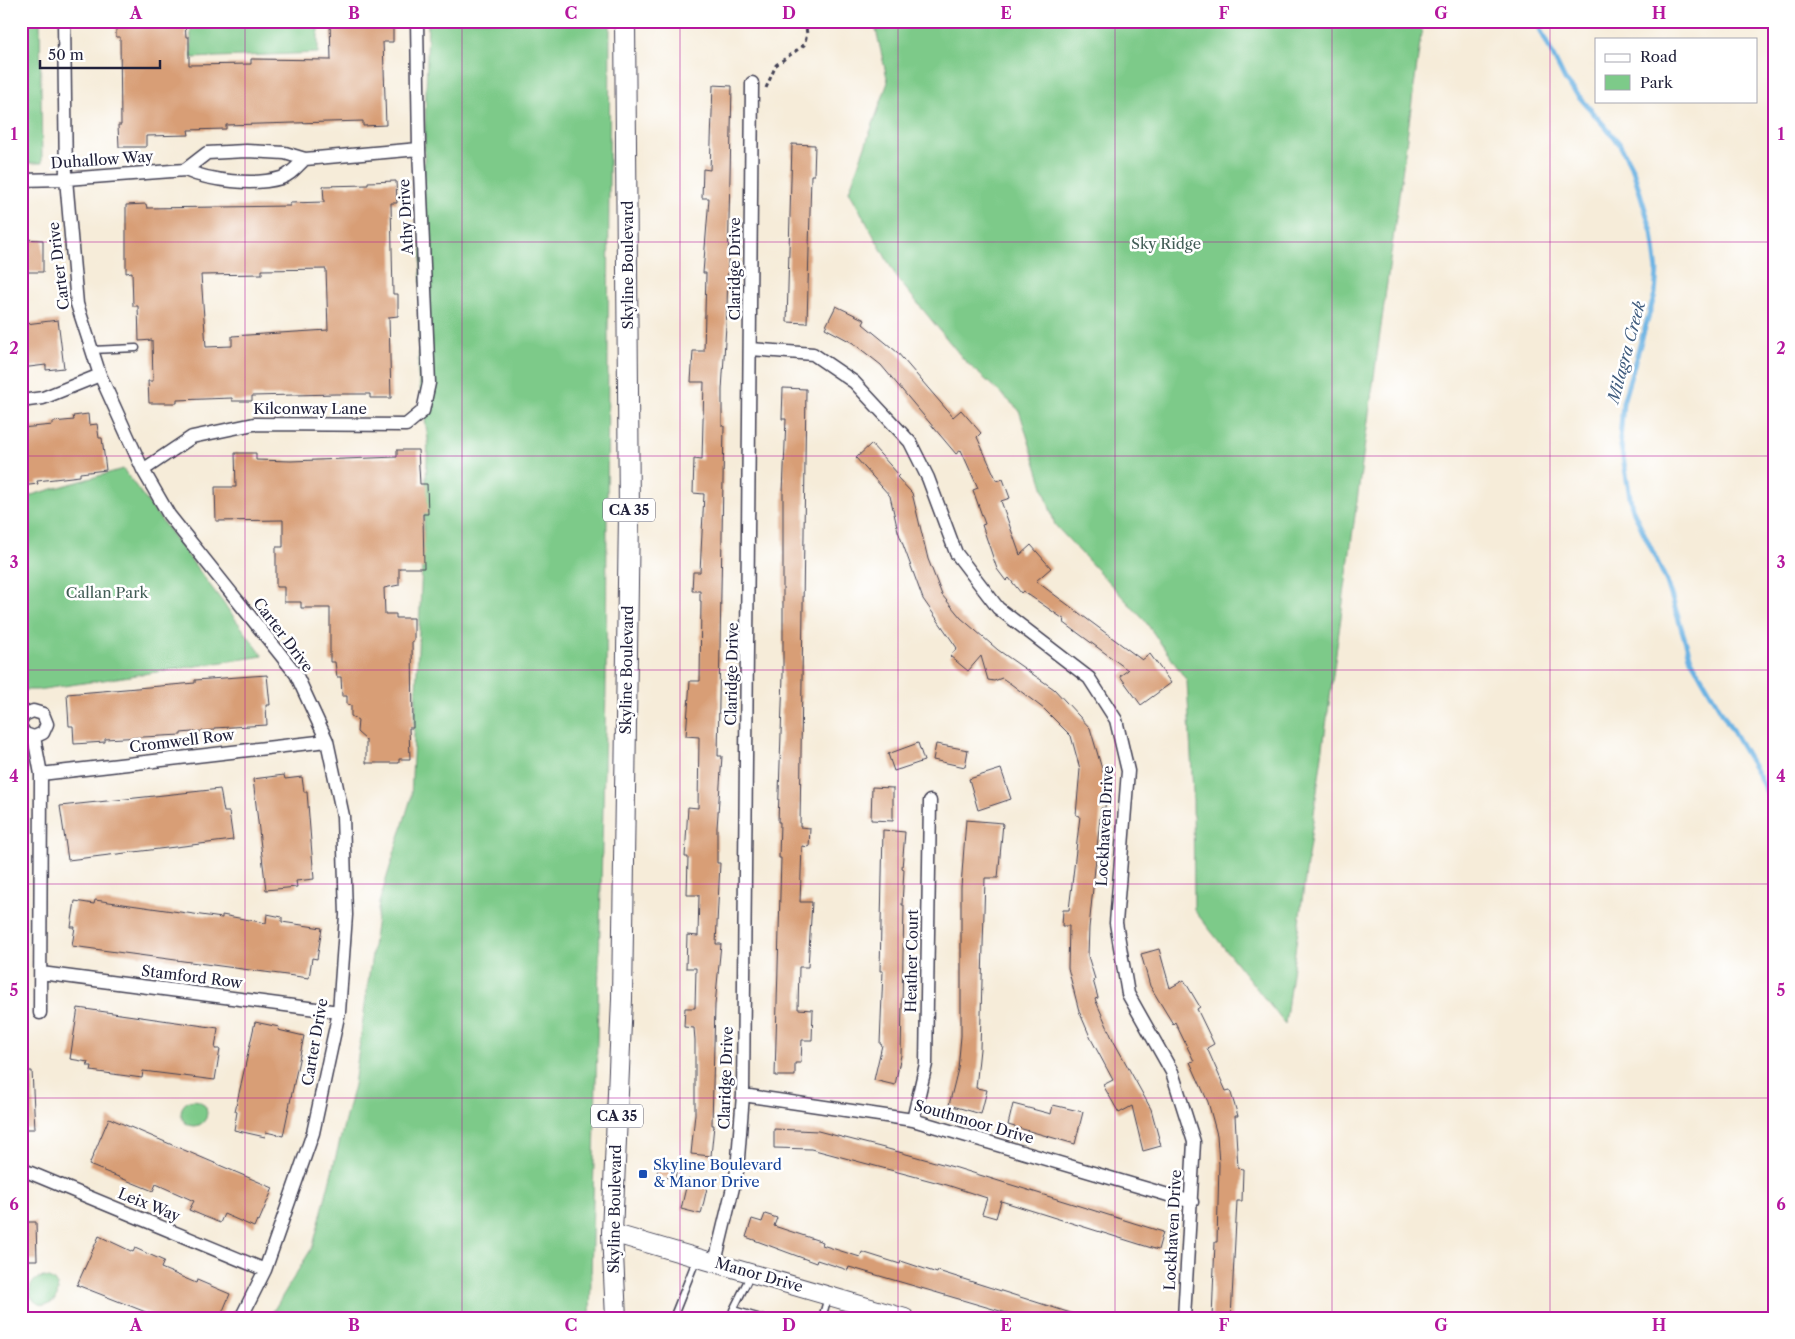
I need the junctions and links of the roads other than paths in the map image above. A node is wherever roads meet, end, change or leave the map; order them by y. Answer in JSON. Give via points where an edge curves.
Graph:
{"nodes":[{"id":1,"x":64,"y":21,"type":"edge"},
{"id":2,"x":417,"y":21,"type":"edge"},
{"id":3,"x":625,"y":21,"type":"edge"},
{"id":4,"x":752,"y":89,"type":"road end"},
{"id":5,"x":419,"y":149,"type":"junction"},
{"id":6,"x":305,"y":158,"type":"junction"},
{"id":7,"x":185,"y":170,"type":"junction"},
{"id":8,"x":21,"y":180,"type":"edge"},
{"id":9,"x":66,"y":180,"type":"junction"},
{"id":10,"x":136,"y":348,"type":"dead end"},
{"id":11,"x":752,"y":349,"type":"junction"},
{"id":12,"x":92,"y":350,"type":"junction"},
{"id":13,"x":100,"y":375,"type":"junction"},
{"id":14,"x":21,"y":401,"type":"edge"},
{"id":15,"x":423,"y":411,"type":"joint"},
{"id":16,"x":143,"y":470,"type":"junction"},
{"id":17,"x":21,"y":720,"type":"edge"},
{"id":18,"x":21,"y":728,"type":"edge"},
{"id":19,"x":34,"y":737,"type":"junction"},
{"id":20,"x":327,"y":741,"type":"junction"},
{"id":21,"x":41,"y":774,"type":"junction"},
{"id":22,"x":930,"y":801,"type":"dead end"},
{"id":23,"x":41,"y":973,"type":"junction"},
{"id":24,"x":339,"y":1012,"type":"junction"},
{"id":25,"x":40,"y":1013,"type":"dead end"},
{"id":26,"x":743,"y":1094,"type":"junction"},
{"id":27,"x":914,"y":1120,"type":"junction"},
{"id":28,"x":21,"y":1169,"type":"edge"},
{"id":29,"x":1192,"y":1202,"type":"junction"},
{"id":30,"x":612,"y":1233,"type":"junction"},
{"id":31,"x":697,"y":1257,"type":"junction"},
{"id":32,"x":715,"y":1262,"type":"junction"},
{"id":33,"x":266,"y":1270,"type":"junction"},
{"id":34,"x":752,"y":1273,"type":"junction"},
{"id":35,"x":828,"y":1295,"type":"junction"},
{"id":36,"x":241,"y":1318,"type":"edge"},
{"id":37,"x":616,"y":1318,"type":"edge"},
{"id":38,"x":673,"y":1318,"type":"edge"},
{"id":39,"x":761,"y":1318,"type":"edge"},
{"id":40,"x":822,"y":1318,"type":"edge"},
{"id":41,"x":905,"y":1318,"type":"edge"},
{"id":42,"x":1184,"y":1318,"type":"edge"}],
"edges":[{"from":1,"to":9,"type":"street","name":"Carter Drive"},
{"from":2,"to":5,"type":"street","name":"Athy Drive"},
{"from":3,"to":30,"type":"main road","name":"Skyline Boulevard","number":"CA 35","via":[[629,514],[622,999]]},
{"from":4,"to":11,"type":"street","name":"Claridge Drive"},
{"from":5,"to":6,"type":"street"},
{"from":5,"to":15,"type":"street","name":"Athy Drive","via":[[429,383]]},
{"from":6,"to":7,"type":"street","via":[[285,153],[246,151],[207,153]]},
{"from":6,"to":7,"type":"street","name":"Duhallow Way","via":[[291,173],[280,178],[233,181],[203,178]]},
{"from":7,"to":9,"type":"street","name":"Duhallow Way"},
{"from":8,"to":9,"type":"street","name":"Duhallow Way"},
{"from":9,"to":12,"type":"street","name":"Carter Drive","via":[[77,304]]},
{"from":10,"to":12,"type":"lane"},
{"from":11,"to":26,"type":"street","name":"Claridge Drive"},
{"from":11,"to":29,"type":"street","name":"Lockhaven Drive","via":[[813,354],[854,382],[910,442],[928,478],[956,553],[998,608],[1088,678],[1116,720],[1128,771],[1116,923],[1128,994],[1172,1072],[1194,1142]]},
{"from":12,"to":13,"type":"street","name":"Carter Drive"},
{"from":13,"to":14,"type":"street","via":[[43,398]]},
{"from":13,"to":16,"type":"street","name":"Carter Drive"},
{"from":15,"to":16,"type":"street","name":"Kilconway Lane","via":[[406,425],[254,424],[201,435],[192,437]]},
{"from":16,"to":20,"type":"street","name":"Carter Drive","via":[[169,515],[296,674]]},
{"from":17,"to":19,"type":"street","via":[[28,712],[43,714],[46,729]]},
{"from":18,"to":19,"type":"street","via":[[25,734]]},
{"from":19,"to":21,"type":"street"},
{"from":20,"to":21,"type":"street","name":"Cromwell Row"},
{"from":20,"to":24,"type":"street","name":"Carter Drive","via":[[343,816],[346,915]]},
{"from":21,"to":23,"type":"street"},
{"from":22,"to":27,"type":"street","name":"Heather Court","via":[[926,1064]]},
{"from":23,"to":24,"type":"street","name":"Stamford Row"},
{"from":23,"to":25,"type":"street"},
{"from":24,"to":33,"type":"street","name":"Carter Drive","via":[[314,1133]]},
{"from":26,"to":27,"type":"street","name":"Southmoor Drive"},
{"from":26,"to":32,"type":"street","name":"Claridge Drive","via":[[736,1171]]},
{"from":27,"to":29,"type":"street","name":"Southmoor Drive"},
{"from":28,"to":33,"type":"street","name":"Leix Way"},
{"from":29,"to":42,"type":"street","name":"Lockhaven Drive"},
{"from":30,"to":31,"type":"street","name":"Manor Drive"},
{"from":30,"to":37,"type":"main road","name":"Skyline Boulevard","number":"CA 35"},
{"from":31,"to":32,"type":"street","name":"Manor Drive"},
{"from":31,"to":38,"type":"lane"},
{"from":32,"to":34,"type":"street","name":"Manor Drive"},
{"from":33,"to":36,"type":"street","name":"Carter Drive"},
{"from":34,"to":35,"type":"street","name":"Manor Drive"},
{"from":34,"to":39,"type":"lane","via":[[733,1310]]},
{"from":35,"to":40,"type":"lane"},
{"from":35,"to":41,"type":"street","name":"Manor Drive"}]}
